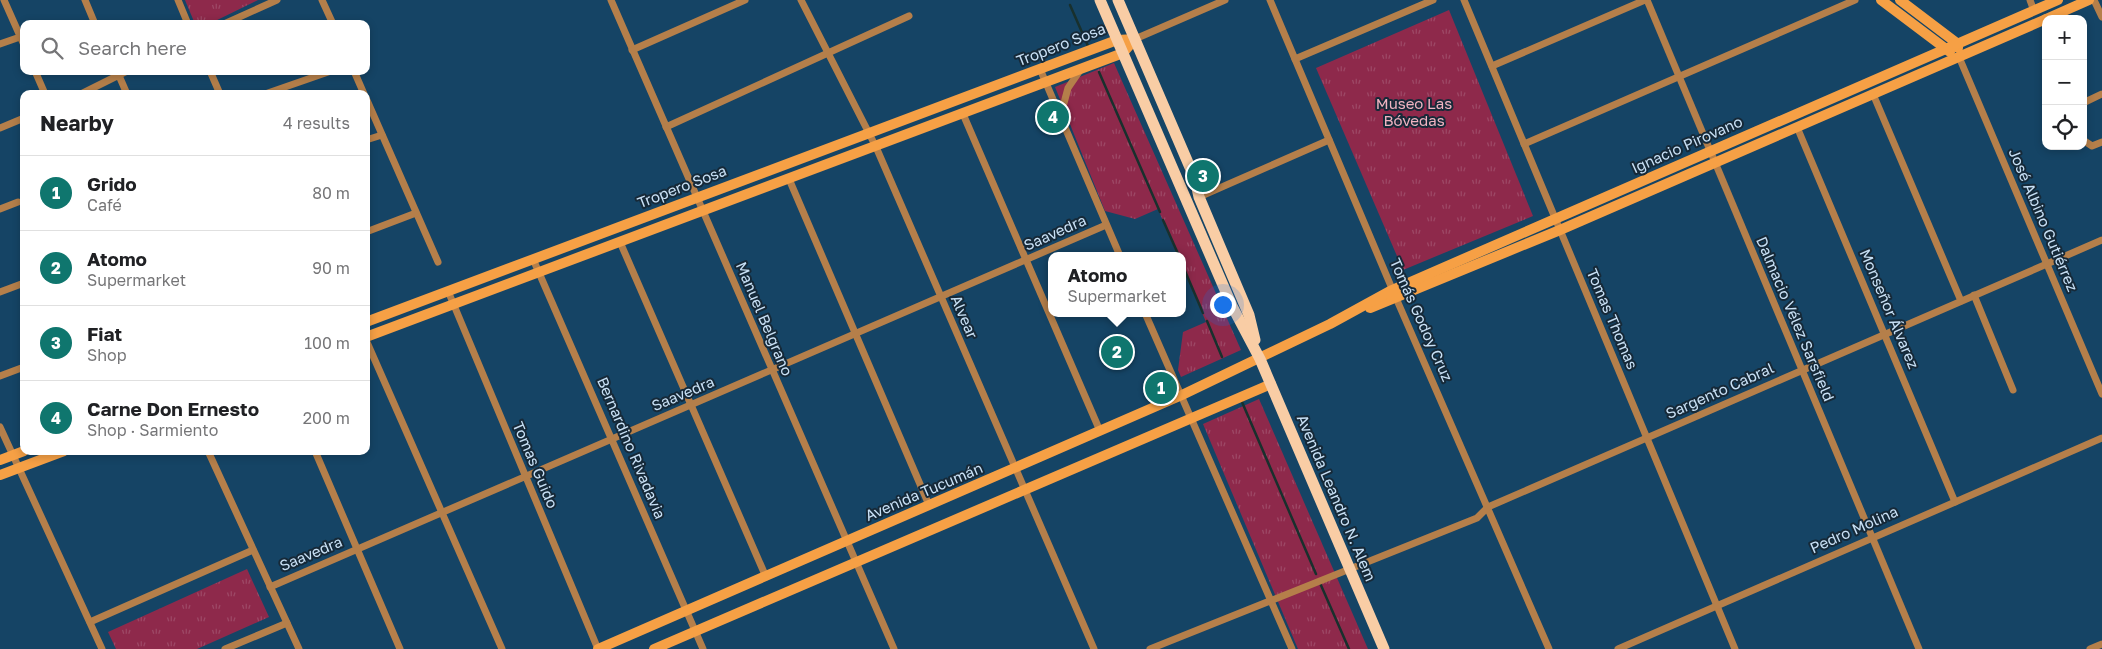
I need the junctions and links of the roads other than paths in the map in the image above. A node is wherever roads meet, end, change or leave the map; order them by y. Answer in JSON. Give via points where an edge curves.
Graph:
{"nodes":[{"id":1,"x":4,"y":0,"type":"edge"},
{"id":2,"x":84,"y":0,"type":"edge"},
{"id":3,"x":178,"y":0,"type":"edge"},
{"id":4,"x":277,"y":0,"type":"edge"},
{"id":5,"x":322,"y":0,"type":"edge"},
{"id":6,"x":611,"y":0,"type":"edge"},
{"id":7,"x":745,"y":0,"type":"edge"},
{"id":8,"x":801,"y":0,"type":"edge"},
{"id":9,"x":1100,"y":0,"type":"edge"},
{"id":10,"x":1118,"y":0,"type":"edge"},
{"id":11,"x":1225,"y":0,"type":"edge"},
{"id":12,"x":1270,"y":0,"type":"edge"},
{"id":13,"x":1433,"y":0,"type":"edge"},
{"id":14,"x":1464,"y":0,"type":"edge"},
{"id":15,"x":1646,"y":0,"type":"edge"},
{"id":16,"x":1855,"y":0,"type":"edge"},
{"id":17,"x":1881,"y":0,"type":"edge"},
{"id":18,"x":1900,"y":0,"type":"edge"},
{"id":19,"x":2030,"y":0,"type":"edge"},
{"id":20,"x":2058,"y":0,"type":"edge"},
{"id":21,"x":2089,"y":0,"type":"edge"},
{"id":22,"x":2094,"y":0,"type":"edge"},
{"id":23,"x":2045,"y":6,"type":"junction"},
{"id":24,"x":2034,"y":10,"type":"junction"},
{"id":25,"x":2023,"y":15,"type":"junction"},
{"id":26,"x":2047,"y":15,"type":"edge"},
{"id":27,"x":2055,"y":15,"type":"edge"},
{"id":28,"x":909,"y":16,"type":"dead end"},
{"id":29,"x":2102,"y":17,"type":"edge"},
{"id":30,"x":93,"y":20,"type":"edge"},
{"id":31,"x":186,"y":20,"type":"edge"},
{"id":32,"x":233,"y":20,"type":"edge"},
{"id":33,"x":331,"y":20,"type":"edge"},
{"id":34,"x":2042,"y":20,"type":"edge"},
{"id":35,"x":2028,"y":26,"type":"junction"},
{"id":36,"x":20,"y":37,"type":"joint"},
{"id":37,"x":1134,"y":39,"type":"junction"},
{"id":38,"x":1117,"y":40,"type":"junction"},
{"id":39,"x":0,"y":44,"type":"edge"},
{"id":40,"x":1958,"y":44,"type":"junction"},
{"id":41,"x":1946,"y":49,"type":"junction"},
{"id":42,"x":632,"y":50,"type":"junction"},
{"id":43,"x":828,"y":53,"type":"junction"},
{"id":44,"x":1123,"y":53,"type":"junction"},
{"id":45,"x":1958,"y":57,"type":"junction"},
{"id":46,"x":1295,"y":59,"type":"junction"},
{"id":47,"x":1492,"y":66,"type":"junction"},
{"id":48,"x":1081,"y":69,"type":"junction"},
{"id":49,"x":1040,"y":70,"type":"junction"},
{"id":50,"x":37,"y":75,"type":"edge"},
{"id":51,"x":114,"y":75,"type":"edge"},
{"id":52,"x":119,"y":75,"type":"edge"},
{"id":53,"x":212,"y":75,"type":"edge"},
{"id":54,"x":320,"y":75,"type":"edge"},
{"id":55,"x":356,"y":75,"type":"edge"},
{"id":56,"x":1679,"y":76,"type":"junction"},
{"id":57,"x":1045,"y":83,"type":"junction"},
{"id":58,"x":44,"y":90,"type":"edge"},
{"id":59,"x":87,"y":90,"type":"edge"},
{"id":60,"x":125,"y":90,"type":"edge"},
{"id":61,"x":218,"y":90,"type":"edge"},
{"id":62,"x":276,"y":90,"type":"edge"},
{"id":63,"x":362,"y":90,"type":"edge"},
{"id":64,"x":1874,"y":94,"type":"junction"},
{"id":65,"x":2102,"y":94,"type":"edge"},
{"id":66,"x":2087,"y":101,"type":"edge"},
{"id":67,"x":370,"y":107,"type":"edge"},
{"id":68,"x":963,"y":114,"type":"junction"},
{"id":69,"x":1060,"y":119,"type":"junction"},
{"id":70,"x":20,"y":120,"type":"edge"},
{"id":71,"x":666,"y":127,"type":"junction"},
{"id":72,"x":1797,"y":127,"type":"junction"},
{"id":73,"x":0,"y":128,"type":"edge"},
{"id":74,"x":869,"y":132,"type":"junction"},
{"id":75,"x":382,"y":134,"type":"junction"},
{"id":76,"x":370,"y":138,"type":"edge"},
{"id":77,"x":1329,"y":140,"type":"junction"},
{"id":78,"x":2102,"y":142,"type":"edge"},
{"id":79,"x":2087,"y":143,"type":"edge"},
{"id":80,"x":1524,"y":144,"type":"junction"},
{"id":81,"x":876,"y":146,"type":"junction"},
{"id":82,"x":1710,"y":152,"type":"junction"},
{"id":83,"x":1715,"y":163,"type":"junction"},
{"id":84,"x":789,"y":179,"type":"junction"},
{"id":85,"x":1199,"y":197,"type":"junction"},
{"id":86,"x":697,"y":198,"type":"junction"},
{"id":87,"x":18,"y":202,"type":"dead end"},
{"id":88,"x":0,"y":209,"type":"edge"},
{"id":89,"x":702,"y":211,"type":"junction"},
{"id":90,"x":416,"y":212,"type":"junction"},
{"id":91,"x":1555,"y":219,"type":"junction"},
{"id":92,"x":1106,"y":225,"type":"junction"},
{"id":93,"x":370,"y":230,"type":"edge"},
{"id":94,"x":1560,"y":230,"type":"junction"},
{"id":95,"x":2102,"y":240,"type":"edge"},
{"id":96,"x":620,"y":242,"type":"junction"},
{"id":97,"x":1118,"y":252,"type":"edge"},
{"id":98,"x":534,"y":259,"type":"junction"},
{"id":99,"x":1026,"y":261,"type":"junction"},
{"id":100,"x":438,"y":262,"type":"dead end"},
{"id":101,"x":2047,"y":264,"type":"junction"},
{"id":102,"x":539,"y":272,"type":"junction"},
{"id":103,"x":20,"y":284,"type":"edge"},
{"id":104,"x":448,"y":291,"type":"junction"},
{"id":105,"x":0,"y":292,"type":"edge"},
{"id":106,"x":1394,"y":294,"type":"junction"},
{"id":107,"x":1974,"y":295,"type":"junction"},
{"id":108,"x":940,"y":297,"type":"junction"},
{"id":109,"x":1961,"y":301,"type":"junction"},
{"id":110,"x":453,"y":305,"type":"junction"},
{"id":111,"x":1048,"y":312,"type":"edge"},
{"id":112,"x":1050,"y":317,"type":"edge"},
{"id":113,"x":1148,"y":317,"type":"edge"},
{"id":114,"x":370,"y":320,"type":"edge"},
{"id":115,"x":856,"y":334,"type":"junction"},
{"id":116,"x":1884,"y":334,"type":"junction"},
{"id":117,"x":370,"y":336,"type":"edge"},
{"id":118,"x":370,"y":347,"type":"edge"},
{"id":119,"x":1260,"y":358,"type":"junction"},
{"id":120,"x":20,"y":368,"type":"edge"},
{"id":121,"x":1802,"y":370,"type":"junction"},
{"id":122,"x":771,"y":371,"type":"junction"},
{"id":123,"x":0,"y":376,"type":"edge"},
{"id":124,"x":1271,"y":384,"type":"junction"},
{"id":125,"x":2013,"y":390,"type":"dead end"},
{"id":126,"x":2102,"y":394,"type":"edge"},
{"id":127,"x":1182,"y":395,"type":"junction"},
{"id":128,"x":691,"y":406,"type":"junction"},
{"id":129,"x":1192,"y":418,"type":"junction"},
{"id":130,"x":0,"y":427,"type":"edge"},
{"id":131,"x":1100,"y":431,"type":"junction"},
{"id":132,"x":2102,"y":438,"type":"edge"},
{"id":133,"x":1647,"y":439,"type":"junction"},
{"id":134,"x":612,"y":440,"type":"junction"},
{"id":135,"x":20,"y":452,"type":"edge"},
{"id":136,"x":13,"y":455,"type":"junction"},
{"id":137,"x":53,"y":455,"type":"edge"},
{"id":138,"x":210,"y":455,"type":"edge"},
{"id":139,"x":317,"y":455,"type":"edge"},
{"id":140,"x":0,"y":460,"type":"edge"},
{"id":141,"x":19,"y":468,"type":"junction"},
{"id":142,"x":1015,"y":469,"type":"junction"},
{"id":143,"x":0,"y":475,"type":"edge"},
{"id":144,"x":525,"y":477,"type":"junction"},
{"id":145,"x":1024,"y":490,"type":"junction"},
{"id":146,"x":1955,"y":502,"type":"junction"},
{"id":147,"x":929,"y":505,"type":"junction"},
{"id":148,"x":1488,"y":507,"type":"junction"},
{"id":149,"x":442,"y":514,"type":"junction"},
{"id":150,"x":1872,"y":537,"type":"junction"},
{"id":151,"x":846,"y":542,"type":"junction"},
{"id":152,"x":253,"y":550,"type":"junction"},
{"id":153,"x":357,"y":550,"type":"junction"},
{"id":154,"x":855,"y":562,"type":"junction"},
{"id":155,"x":1350,"y":570,"type":"junction"},
{"id":156,"x":766,"y":577,"type":"junction"},
{"id":157,"x":270,"y":587,"type":"junction"},
{"id":158,"x":1271,"y":600,"type":"junction"},
{"id":159,"x":1717,"y":605,"type":"junction"},
{"id":160,"x":686,"y":612,"type":"junction"},
{"id":161,"x":90,"y":622,"type":"junction"},
{"id":162,"x":286,"y":623,"type":"junction"},
{"id":163,"x":695,"y":631,"type":"junction"},
{"id":164,"x":2102,"y":644,"type":"edge"},
{"id":165,"x":102,"y":649,"type":"edge"},
{"id":166,"x":225,"y":649,"type":"edge"},
{"id":167,"x":299,"y":649,"type":"edge"},
{"id":168,"x":400,"y":649,"type":"edge"},
{"id":169,"x":502,"y":649,"type":"edge"},
{"id":170,"x":598,"y":649,"type":"edge"},
{"id":171,"x":654,"y":649,"type":"edge"},
{"id":172,"x":702,"y":649,"type":"edge"},
{"id":173,"x":894,"y":649,"type":"edge"},
{"id":174,"x":1094,"y":649,"type":"edge"},
{"id":175,"x":1150,"y":649,"type":"edge"},
{"id":176,"x":1292,"y":649,"type":"edge"},
{"id":177,"x":1384,"y":649,"type":"edge"},
{"id":178,"x":1549,"y":649,"type":"edge"},
{"id":179,"x":1618,"y":649,"type":"edge"},
{"id":180,"x":1735,"y":649,"type":"edge"},
{"id":181,"x":1919,"y":649,"type":"edge"},
{"id":182,"x":2090,"y":649,"type":"edge"}],
"edges":[{"from":1,"to":36,"type":"street"},
{"from":2,"to":30,"type":"street"},
{"from":3,"to":31,"type":"street"},
{"from":4,"to":32,"type":"street"},
{"from":5,"to":33,"type":"street"},
{"from":6,"to":42,"type":"street","name":"Manuel Belgrano"},
{"from":7,"to":42,"type":"street"},
{"from":8,"to":43,"type":"street","name":"Alvear"},
{"from":9,"to":38,"type":"main road","name":"Avenida Leandro N. Alem"},
{"from":10,"to":37,"type":"main road","name":"Avenida Leandro N. Alem"},
{"from":11,"to":37,"type":"street"},
{"from":12,"to":46,"type":"street","name":"Tomás Godoy Cruz"},
{"from":13,"to":46,"type":"street"},
{"from":14,"to":47,"type":"street","name":"Tomas Thomas"},
{"from":15,"to":47,"type":"street"},
{"from":15,"to":56,"type":"street","name":"Dalmacio Vélez Sarsfield"},
{"from":16,"to":56,"type":"street"},
{"from":17,"to":41,"type":"street"},
{"from":18,"to":40,"type":"street"},
{"from":19,"to":24,"type":"street"},
{"from":20,"to":23,"type":"street","name":"Ignacio Pirovano"},
{"from":21,"to":27,"type":"street","name":"Ignacio Pirovano"},
{"from":22,"to":29,"type":"street"},
{"from":23,"to":24,"type":"street","name":"Ignacio Pirovano"},
{"from":23,"to":26,"type":"street"},
{"from":24,"to":25,"type":"street","name":"Ignacio Pirovano"},
{"from":25,"to":35,"type":"street"},
{"from":25,"to":40,"type":"street","name":"Ignacio Pirovano"},
{"from":28,"to":43,"type":"street"},
{"from":34,"to":35,"type":"street","name":"Ignacio Pirovano"},
{"from":35,"to":45,"type":"street","name":"Ignacio Pirovano"},
{"from":36,"to":39,"type":"street"},
{"from":37,"to":38,"type":"street","name":"Tropero Sosa"},
{"from":37,"to":44,"type":"street","name":"Tropero Sosa"},
{"from":37,"to":85,"type":"main road","name":"Avenida Leandro N. Alem"},
{"from":38,"to":44,"type":"main road","name":"Avenida Leandro N. Alem"},
{"from":38,"to":49,"type":"street","name":"Tropero Sosa"},
{"from":40,"to":41,"type":"street","name":"Ignacio Pirovano"},
{"from":40,"to":45,"type":"street"},
{"from":41,"to":45,"type":"street"},
{"from":41,"to":82,"type":"street","name":"Ignacio Pirovano"},
{"from":42,"to":71,"type":"street","name":"Manuel Belgrano"},
{"from":43,"to":71,"type":"street"},
{"from":43,"to":74,"type":"street","name":"Alvear"},
{"from":44,"to":48,"type":"street","name":"Tropero Sosa"},
{"from":44,"to":119,"type":"main road","name":"Avenida Leandro N. Alem","via":[[1232,306]]},
{"from":45,"to":64,"type":"street","name":"Ignacio Pirovano"},
{"from":45,"to":101,"type":"street","name":"José Albino Gutiérrez"},
{"from":46,"to":77,"type":"street","name":"Tomás Godoy Cruz"},
{"from":47,"to":80,"type":"street","name":"Tomas Thomas"},
{"from":48,"to":57,"type":"street","name":"Tropero Sosa"},
{"from":48,"to":69,"type":"street","via":[[1068,88]]},
{"from":49,"to":57,"type":"street"},
{"from":49,"to":74,"type":"street","name":"Tropero Sosa"},
{"from":50,"to":58,"type":"street"},
{"from":51,"to":59,"type":"street"},
{"from":52,"to":60,"type":"street"},
{"from":53,"to":61,"type":"street"},
{"from":54,"to":62,"type":"street"},
{"from":55,"to":63,"type":"street"},
{"from":56,"to":80,"type":"street"},
{"from":56,"to":82,"type":"street","name":"Dalmacio Vélez Sarsfield"},
{"from":57,"to":68,"type":"street","name":"Tropero Sosa"},
{"from":57,"to":69,"type":"street"},
{"from":64,"to":72,"type":"street","name":"Ignacio Pirovano"},
{"from":64,"to":109,"type":"street"},
{"from":65,"to":66,"type":"street"},
{"from":67,"to":75,"type":"street"},
{"from":68,"to":81,"type":"street","name":"Tropero Sosa"},
{"from":68,"to":99,"type":"street"},
{"from":69,"to":92,"type":"street"},
{"from":70,"to":73,"type":"street"},
{"from":71,"to":86,"type":"street","name":"Manuel Belgrano"},
{"from":72,"to":83,"type":"street","name":"Ignacio Pirovano"},
{"from":72,"to":116,"type":"street","name":"Monseñor Álvarez"},
{"from":74,"to":81,"type":"street","name":"Alvear"},
{"from":74,"to":86,"type":"street","name":"Tropero Sosa"},
{"from":75,"to":76,"type":"street"},
{"from":75,"to":90,"type":"street"},
{"from":77,"to":85,"type":"street"},
{"from":77,"to":106,"type":"street","name":"Tomás Godoy Cruz"},
{"from":78,"to":79,"type":"street","via":[[2092,146]]},
{"from":80,"to":91,"type":"street","name":"Tomas Thomas"},
{"from":81,"to":84,"type":"street","name":"Tropero Sosa"},
{"from":81,"to":108,"type":"street","name":"Alvear"},
{"from":82,"to":83,"type":"street","name":"Dalmacio Vélez Sarsfield"},
{"from":82,"to":91,"type":"street","name":"Ignacio Pirovano"},
{"from":83,"to":94,"type":"street","name":"Ignacio Pirovano"},
{"from":83,"to":121,"type":"street","name":"Dalmacio Vélez Sarsfield"},
{"from":84,"to":89,"type":"street","name":"Tropero Sosa"},
{"from":84,"to":115,"type":"street"},
{"from":85,"to":119,"type":"main road","name":"Avenida Leandro N. Alem","via":[[1249,315]]},
{"from":86,"to":89,"type":"street","name":"Manuel Belgrano"},
{"from":86,"to":98,"type":"street","name":"Tropero Sosa"},
{"from":87,"to":88,"type":"street"},
{"from":89,"to":96,"type":"street","name":"Tropero Sosa"},
{"from":89,"to":122,"type":"street","name":"Manuel Belgrano"},
{"from":90,"to":93,"type":"street"},
{"from":90,"to":100,"type":"street"},
{"from":91,"to":94,"type":"street","name":"Tomas Thomas"},
{"from":91,"to":106,"type":"street","name":"Ignacio Pirovano"},
{"from":92,"to":97,"type":"street"},
{"from":92,"to":99,"type":"street","name":"Saavedra"},
{"from":94,"to":106,"type":"street","name":"Ignacio Pirovano"},
{"from":94,"to":133,"type":"street","name":"Tomas Thomas"},
{"from":95,"to":101,"type":"street","name":"Sargento Cabral"},
{"from":96,"to":102,"type":"street","name":"Tropero Sosa"},
{"from":96,"to":128,"type":"street"},
{"from":98,"to":102,"type":"street","name":"Bernardino Rivadavia"},
{"from":98,"to":104,"type":"street","name":"Tropero Sosa"},
{"from":99,"to":108,"type":"street","name":"Saavedra"},
{"from":99,"to":111,"type":"street"},
{"from":101,"to":107,"type":"street","name":"Sargento Cabral"},
{"from":101,"to":126,"type":"street","name":"José Albino Gutiérrez"},
{"from":102,"to":110,"type":"street","name":"Tropero Sosa"},
{"from":102,"to":134,"type":"street","name":"Bernardino Rivadavia"},
{"from":103,"to":105,"type":"street"},
{"from":104,"to":110,"type":"street","name":"Tomas Guido"},
{"from":104,"to":114,"type":"street","name":"Tropero Sosa"},
{"from":106,"to":119,"type":"street","name":"Ignacio Pirovano"},
{"from":106,"to":148,"type":"street","name":"Tomás Godoy Cruz"},
{"from":107,"to":109,"type":"street","name":"Sargento Cabral"},
{"from":107,"to":125,"type":"street"},
{"from":108,"to":115,"type":"street","name":"Saavedra"},
{"from":108,"to":142,"type":"street","name":"Alvear"},
{"from":109,"to":116,"type":"street","name":"Sargento Cabral"},
{"from":110,"to":117,"type":"street","name":"Tropero Sosa"},
{"from":110,"to":144,"type":"street","name":"Tomas Guido"},
{"from":112,"to":131,"type":"street"},
{"from":113,"to":127,"type":"street"},
{"from":115,"to":122,"type":"street","name":"Saavedra"},
{"from":115,"to":147,"type":"street"},
{"from":116,"to":121,"type":"street","name":"Sargento Cabral"},
{"from":116,"to":146,"type":"street","name":"Monseñor Álvarez"},
{"from":118,"to":149,"type":"street"},
{"from":119,"to":124,"type":"main road","name":"Avenida Leandro N. Alem"},
{"from":119,"to":127,"type":"street","name":"Avenida Tucumán"},
{"from":120,"to":123,"type":"street"},
{"from":121,"to":133,"type":"street","name":"Sargento Cabral"},
{"from":121,"to":150,"type":"street","name":"Dalmacio Vélez Sarsfield"},
{"from":122,"to":128,"type":"street","name":"Saavedra"},
{"from":122,"to":151,"type":"street","name":"Manuel Belgrano"},
{"from":124,"to":129,"type":"street"},
{"from":124,"to":155,"type":"main road","name":"Avenida Leandro N. Alem"},
{"from":127,"to":129,"type":"street"},
{"from":127,"to":131,"type":"street","name":"Avenida Tucumán"},
{"from":128,"to":134,"type":"street","name":"Saavedra"},
{"from":128,"to":156,"type":"street"},
{"from":129,"to":145,"type":"street"},
{"from":129,"to":158,"type":"street"},
{"from":130,"to":136,"type":"street"},
{"from":131,"to":142,"type":"street","name":"Avenida Tucumán"},
{"from":132,"to":146,"type":"street","name":"Pedro Molina"},
{"from":133,"to":148,"type":"street","name":"Sargento Cabral"},
{"from":133,"to":159,"type":"street","name":"Tomas Thomas"},
{"from":134,"to":144,"type":"street","name":"Saavedra"},
{"from":134,"to":160,"type":"street","name":"Bernardino Rivadavia"},
{"from":135,"to":136,"type":"street"},
{"from":136,"to":140,"type":"street"},
{"from":136,"to":141,"type":"street"},
{"from":137,"to":141,"type":"street"},
{"from":138,"to":152,"type":"street"},
{"from":139,"to":153,"type":"street"},
{"from":141,"to":143,"type":"street"},
{"from":141,"to":161,"type":"street"},
{"from":142,"to":145,"type":"street","name":"Alvear"},
{"from":142,"to":147,"type":"street","name":"Avenida Tucumán"},
{"from":144,"to":149,"type":"street","name":"Saavedra"},
{"from":144,"to":170,"type":"street","name":"Tomas Guido"},
{"from":145,"to":154,"type":"street"},
{"from":145,"to":174,"type":"street","name":"Alvear"},
{"from":146,"to":150,"type":"street","name":"Pedro Molina"},
{"from":147,"to":151,"type":"street","name":"Avenida Tucumán"},
{"from":148,"to":155,"type":"street","name":"Sargento Cabral","via":[[1476,518]]},
{"from":148,"to":178,"type":"street","name":"Tomás Godoy Cruz"},
{"from":149,"to":153,"type":"street","name":"Saavedra"},
{"from":149,"to":169,"type":"street"},
{"from":150,"to":159,"type":"street","name":"Pedro Molina"},
{"from":150,"to":181,"type":"street","name":"Dalmacio Vélez Sarsfield"},
{"from":151,"to":154,"type":"street","name":"Manuel Belgrano"},
{"from":151,"to":156,"type":"street","name":"Avenida Tucumán"},
{"from":152,"to":157,"type":"street"},
{"from":152,"to":161,"type":"street"},
{"from":153,"to":157,"type":"street","name":"Saavedra"},
{"from":153,"to":168,"type":"street"},
{"from":154,"to":163,"type":"street"},
{"from":154,"to":173,"type":"street","name":"Manuel Belgrano"},
{"from":155,"to":158,"type":"street","name":"Sargento Cabral"},
{"from":155,"to":177,"type":"main road","name":"Avenida Leandro N. Alem"},
{"from":156,"to":160,"type":"street","name":"Avenida Tucumán"},
{"from":157,"to":162,"type":"street"},
{"from":158,"to":175,"type":"street","name":"Sargento Cabral"},
{"from":158,"to":176,"type":"street"},
{"from":159,"to":179,"type":"street","name":"Pedro Molina"},
{"from":159,"to":180,"type":"street","name":"Tomas Thomas"},
{"from":160,"to":163,"type":"street","name":"Bernardino Rivadavia"},
{"from":160,"to":170,"type":"street","name":"Avenida Tucumán"},
{"from":161,"to":165,"type":"street"},
{"from":162,"to":166,"type":"street"},
{"from":162,"to":167,"type":"street"},
{"from":163,"to":171,"type":"street"},
{"from":163,"to":172,"type":"street","name":"Bernardino Rivadavia"},
{"from":164,"to":182,"type":"street"}]}
